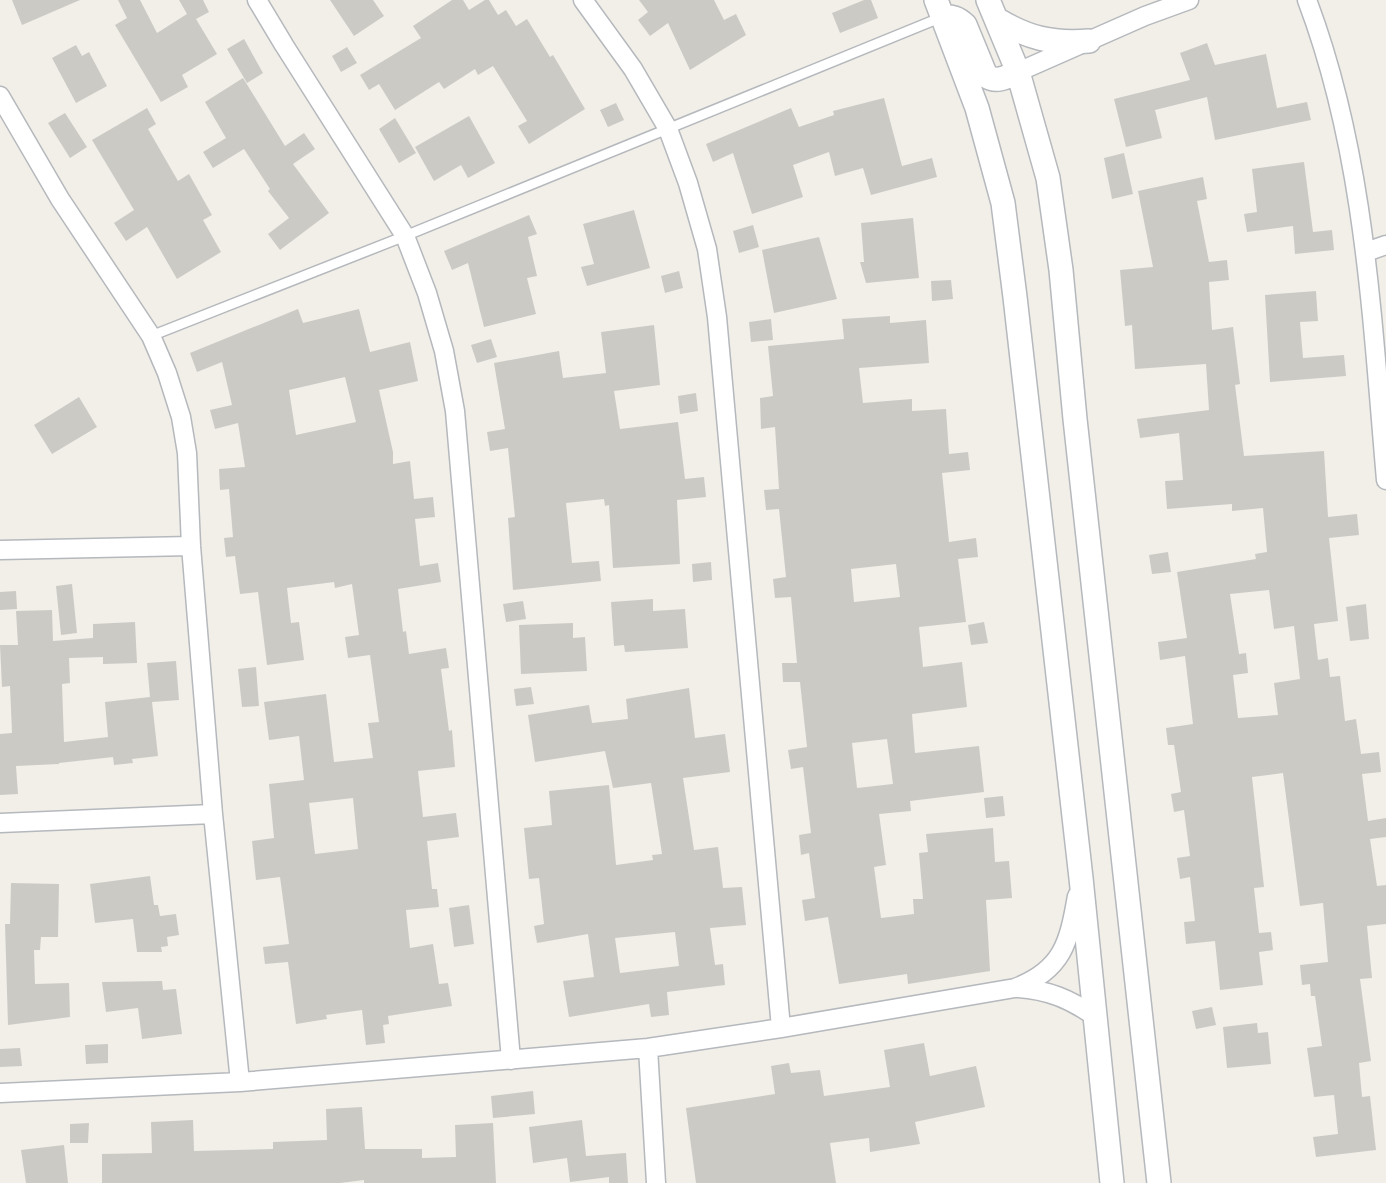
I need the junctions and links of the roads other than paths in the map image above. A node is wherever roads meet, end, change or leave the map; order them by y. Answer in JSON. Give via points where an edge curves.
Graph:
{"nodes":[{"id":1,"x":257,"y":0,"type":"edge"},
{"id":2,"x":583,"y":0,"type":"edge"},
{"id":3,"x":1189,"y":0,"type":"edge"},
{"id":4,"x":1307,"y":0,"type":"edge"},
{"id":5,"x":939,"y":8,"type":"edge"},
{"id":6,"x":1141,"y":8,"type":"edge"},
{"id":7,"x":992,"y":9,"type":"edge"},
{"id":8,"x":1089,"y":41,"type":"junction"},
{"id":9,"x":1018,"y":72,"type":"junction"},
{"id":10,"x":0,"y":96,"type":"edge"},
{"id":11,"x":668,"y":129,"type":"junction"},
{"id":12,"x":405,"y":236,"type":"junction"},
{"id":13,"x":1386,"y":245,"type":"edge"},
{"id":14,"x":1366,"y":252,"type":"junction"},
{"id":15,"x":151,"y":336,"type":"junction"},
{"id":16,"x":1386,"y":480,"type":"edge"},
{"id":17,"x":191,"y":546,"type":"junction"},
{"id":18,"x":0,"y":550,"type":"edge"},
{"id":19,"x":213,"y":814,"type":"junction"},
{"id":20,"x":0,"y":823,"type":"edge"},
{"id":21,"x":1080,"y":878,"type":"junction"},
{"id":22,"x":1015,"y":988,"type":"junction"},
{"id":23,"x":1094,"y":1016,"type":"junction"},
{"id":24,"x":781,"y":1028,"type":"junction"},
{"id":25,"x":648,"y":1048,"type":"junction"},
{"id":26,"x":511,"y":1060,"type":"junction"},
{"id":27,"x":240,"y":1082,"type":"junction"},
{"id":28,"x":0,"y":1093,"type":"edge"},
{"id":29,"x":656,"y":1183,"type":"edge"},
{"id":30,"x":1112,"y":1183,"type":"edge"},
{"id":31,"x":1159,"y":1183,"type":"edge"}],
"edges":[{"from":1,"to":12,"type":"street"},
{"from":2,"to":11,"type":"street","via":[[633,69]]},
{"from":3,"to":6,"type":"street"},
{"from":4,"to":14,"type":"street","via":[[1335,90]]},
{"from":5,"to":9,"type":"street","via":[[965,25],[986,76],[997,80]]},
{"from":5,"to":11,"type":"lane"},
{"from":5,"to":21,"type":"street","via":[[977,108],[1003,203]]},
{"from":6,"to":8,"type":"street"},
{"from":7,"to":8,"type":"street","via":[[1012,29],[1031,37]]},
{"from":7,"to":9,"type":"street"},
{"from":8,"to":9,"type":"street"},
{"from":9,"to":31,"type":"street","via":[[1048,178],[1061,270]]},
{"from":10,"to":15,"type":"street","via":[[60,199]]},
{"from":11,"to":12,"type":"lane"},
{"from":11,"to":24,"type":"street","via":[[707,249],[717,317]]},
{"from":12,"to":15,"type":"lane"},
{"from":12,"to":26,"type":"street","via":[[444,351],[455,411]]},
{"from":13,"to":14,"type":"street"},
{"from":14,"to":16,"type":"street"},
{"from":15,"to":17,"type":"street","via":[[181,416]]},
{"from":17,"to":18,"type":"street"},
{"from":17,"to":19,"type":"street"},
{"from":19,"to":20,"type":"street"},
{"from":19,"to":27,"type":"street"},
{"from":21,"to":22,"type":"street","via":[[1065,947],[1039,977]]},
{"from":21,"to":23,"type":"street"},
{"from":22,"to":23,"type":"street","via":[[1049,992]]},
{"from":22,"to":24,"type":"street"},
{"from":23,"to":30,"type":"street"},
{"from":24,"to":25,"type":"street"},
{"from":25,"to":26,"type":"street"},
{"from":25,"to":29,"type":"street"},
{"from":26,"to":27,"type":"street"},
{"from":27,"to":28,"type":"street"}]}
